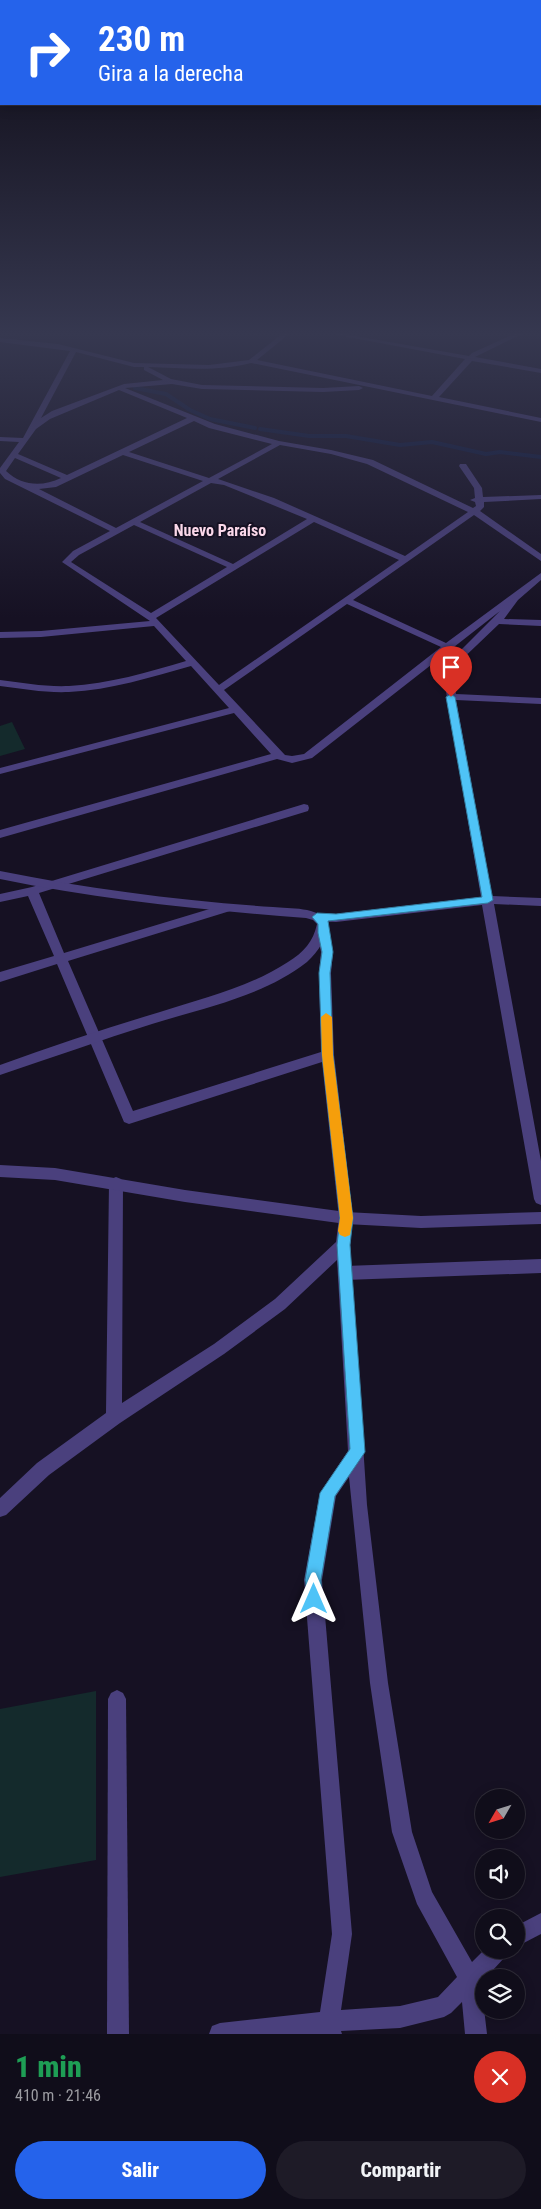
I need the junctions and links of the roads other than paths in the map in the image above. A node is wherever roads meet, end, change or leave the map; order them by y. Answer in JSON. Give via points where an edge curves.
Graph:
{"nodes":[{"id":1,"x":33,"y":429,"type":"edge"},
{"id":2,"x":35,"y":429,"type":"edge"},
{"id":3,"x":171,"y":429,"type":"edge"},
{"id":4,"x":224,"y":429,"type":"edge"},
{"id":5,"x":30,"y":434,"type":"junction"},
{"id":6,"x":0,"y":439,"type":"edge"},
{"id":7,"x":24,"y":440,"type":"junction"},
{"id":8,"x":279,"y":443,"type":"junction"},
{"id":9,"x":122,"y":452,"type":"junction"},
{"id":10,"x":14,"y":455,"type":"junction"},
{"id":11,"x":463,"y":466,"type":"dead end"},
{"id":12,"x":67,"y":478,"type":"junction"},
{"id":13,"x":213,"y":480,"type":"junction"},
{"id":14,"x":25,"y":485,"type":"junction"},
{"id":15,"x":541,"y":497,"type":"edge"},
{"id":16,"x":480,"y":498,"type":"junction"},
{"id":17,"x":446,"y":499,"type":"junction"},
{"id":18,"x":473,"y":511,"type":"junction"},
{"id":19,"x":313,"y":519,"type":"junction"},
{"id":20,"x":134,"y":522,"type":"junction"},
{"id":21,"x":117,"y":532,"type":"junction"},
{"id":22,"x":541,"y":557,"type":"edge"},
{"id":23,"x":405,"y":559,"type":"junction"},
{"id":24,"x":234,"y":567,"type":"junction"},
{"id":25,"x":541,"y":576,"type":"edge"},
{"id":26,"x":515,"y":598,"type":"junction"},
{"id":27,"x":346,"y":600,"type":"junction"},
{"id":28,"x":154,"y":620,"type":"junction"},
{"id":29,"x":496,"y":621,"type":"junction"},
{"id":30,"x":541,"y":623,"type":"edge"},
{"id":31,"x":0,"y":635,"type":"edge"},
{"id":32,"x":447,"y":647,"type":"junction"},
{"id":33,"x":192,"y":662,"type":"junction"},
{"id":34,"x":0,"y":683,"type":"edge"},
{"id":35,"x":218,"y":690,"type":"junction"},
{"id":36,"x":451,"y":697,"type":"junction"},
{"id":37,"x":541,"y":701,"type":"edge"},
{"id":38,"x":236,"y":709,"type":"junction"},
{"id":39,"x":278,"y":754,"type":"junction"},
{"id":40,"x":0,"y":771,"type":"edge"},
{"id":41,"x":304,"y":808,"type":"dead end"},
{"id":42,"x":0,"y":834,"type":"edge"},
{"id":43,"x":0,"y":875,"type":"edge"},
{"id":44,"x":49,"y":885,"type":"junction"},
{"id":45,"x":32,"y":891,"type":"junction"},
{"id":46,"x":0,"y":898,"type":"edge"},
{"id":47,"x":488,"y":900,"type":"junction"},
{"id":48,"x":541,"y":902,"type":"edge"},
{"id":49,"x":226,"y":908,"type":"junction"},
{"id":50,"x":317,"y":917,"type":"junction"},
{"id":51,"x":323,"y":933,"type":"junction"},
{"id":52,"x":61,"y":959,"type":"junction"},
{"id":53,"x":0,"y":977,"type":"edge"},
{"id":54,"x":95,"y":1037,"type":"junction"},
{"id":55,"x":328,"y":1055,"type":"junction"},
{"id":56,"x":0,"y":1070,"type":"edge"},
{"id":57,"x":0,"y":1170,"type":"edge"},
{"id":58,"x":116,"y":1182,"type":"junction"},
{"id":59,"x":541,"y":1199,"type":"edge"},
{"id":60,"x":346,"y":1218,"type":"junction"},
{"id":61,"x":541,"y":1218,"type":"edge"},
{"id":62,"x":343,"y":1245,"type":"junction"},
{"id":63,"x":541,"y":1266,"type":"edge"},
{"id":64,"x":345,"y":1273,"type":"junction"},
{"id":65,"x":114,"y":1417,"type":"junction"},
{"id":66,"x":357,"y":1452,"type":"junction"},
{"id":67,"x":0,"y":1509,"type":"edge"},
{"id":68,"x":117,"y":1699,"type":"dead end"},
{"id":69,"x":541,"y":1923,"type":"edge"},
{"id":70,"x":525,"y":1932,"type":"edge"},
{"id":71,"x":489,"y":1959,"type":"edge"},
{"id":72,"x":470,"y":1979,"type":"junction"},
{"id":73,"x":330,"y":2027,"type":"edge"},
{"id":74,"x":118,"y":2034,"type":"edge"},
{"id":75,"x":220,"y":2034,"type":"edge"},
{"id":76,"x":476,"y":2034,"type":"edge"}],
"edges":[{"from":1,"to":5,"type":"street"},
{"from":2,"to":5,"type":"street"},
{"from":3,"to":9,"type":"street"},
{"from":4,"to":8,"type":"street"},
{"from":5,"to":7,"type":"street"},
{"from":6,"to":7,"type":"street"},
{"from":7,"to":10,"type":"street"},
{"from":8,"to":13,"type":"street"},
{"from":8,"to":17,"type":"street","via":[[370,462]]},
{"from":9,"to":12,"type":"street"},
{"from":9,"to":13,"type":"street"},
{"from":10,"to":12,"type":"street"},
{"from":10,"to":14,"type":"street","via":[[2,471]]},
{"from":11,"to":16,"type":"street","via":[[478,488]]},
{"from":12,"to":14,"type":"street","via":[[46,486]]},
{"from":13,"to":19,"type":"street"},
{"from":13,"to":20,"type":"street"},
{"from":14,"to":21,"type":"street"},
{"from":15,"to":16,"type":"street"},
{"from":16,"to":17,"type":"street"},
{"from":16,"to":18,"type":"street","via":[[480,507]]},
{"from":17,"to":18,"type":"street"},
{"from":18,"to":22,"type":"street","via":[[494,522]]},
{"from":18,"to":23,"type":"street"},
{"from":19,"to":23,"type":"street"},
{"from":19,"to":24,"type":"street"},
{"from":20,"to":21,"type":"street"},
{"from":20,"to":24,"type":"street"},
{"from":21,"to":28,"type":"street","via":[[76,553],[66,562]]},
{"from":23,"to":27,"type":"street"},
{"from":24,"to":28,"type":"street"},
{"from":25,"to":26,"type":"street"},
{"from":26,"to":29,"type":"street"},
{"from":26,"to":32,"type":"street"},
{"from":27,"to":32,"type":"street"},
{"from":27,"to":35,"type":"street"},
{"from":28,"to":31,"type":"street","via":[[41,634]]},
{"from":28,"to":33,"type":"street"},
{"from":29,"to":30,"type":"street"},
{"from":29,"to":36,"type":"street","via":[[450,666]]},
{"from":32,"to":39,"type":"street","via":[[308,756],[286,760]]},
{"from":33,"to":34,"type":"street","via":[[95,686],[44,688]]},
{"from":33,"to":35,"type":"street"},
{"from":35,"to":38,"type":"street"},
{"from":36,"to":37,"type":"street"},
{"from":36,"to":47,"type":"street"},
{"from":38,"to":39,"type":"street"},
{"from":38,"to":40,"type":"street"},
{"from":39,"to":42,"type":"street"},
{"from":41,"to":44,"type":"street"},
{"from":43,"to":44,"type":"street"},
{"from":44,"to":45,"type":"street"},
{"from":44,"to":49,"type":"street"},
{"from":45,"to":46,"type":"street"},
{"from":45,"to":52,"type":"street"},
{"from":47,"to":48,"type":"street"},
{"from":47,"to":50,"type":"street","via":[[336,918]]},
{"from":47,"to":59,"type":"street"},
{"from":49,"to":50,"type":"street"},
{"from":49,"to":52,"type":"street"},
{"from":50,"to":51,"type":"street","via":[[323,923]]},
{"from":51,"to":54,"type":"street","via":[[309,954],[262,982]]},
{"from":51,"to":55,"type":"street","via":[[328,952],[325,973]]},
{"from":52,"to":53,"type":"street"},
{"from":52,"to":54,"type":"street"},
{"from":54,"to":55,"type":"street","via":[[129,1118]]},
{"from":54,"to":56,"type":"street"},
{"from":55,"to":60,"type":"street"},
{"from":57,"to":58,"type":"street"},
{"from":58,"to":60,"type":"street","via":[[185,1196]]},
{"from":58,"to":65,"type":"street"},
{"from":60,"to":61,"type":"street","via":[[421,1222]]},
{"from":60,"to":62,"type":"street"},
{"from":62,"to":64,"type":"street"},
{"from":62,"to":65,"type":"street","via":[[273,1310],[219,1350]]},
{"from":63,"to":64,"type":"street"},
{"from":64,"to":66,"type":"street"},
{"from":65,"to":67,"type":"street","via":[[43,1469]]},
{"from":66,"to":72,"type":"street","via":[[359,1505],[379,1683],[402,1832],[424,1897]]},
{"from":66,"to":73,"type":"street","via":[[328,1493],[313,1580],[342,1934]]},
{"from":68,"to":74,"type":"street"},
{"from":69,"to":70,"type":"street"},
{"from":71,"to":72,"type":"street"},
{"from":72,"to":73,"type":"street","via":[[444,2006]]},
{"from":72,"to":76,"type":"street"},
{"from":73,"to":75,"type":"street"}]}
